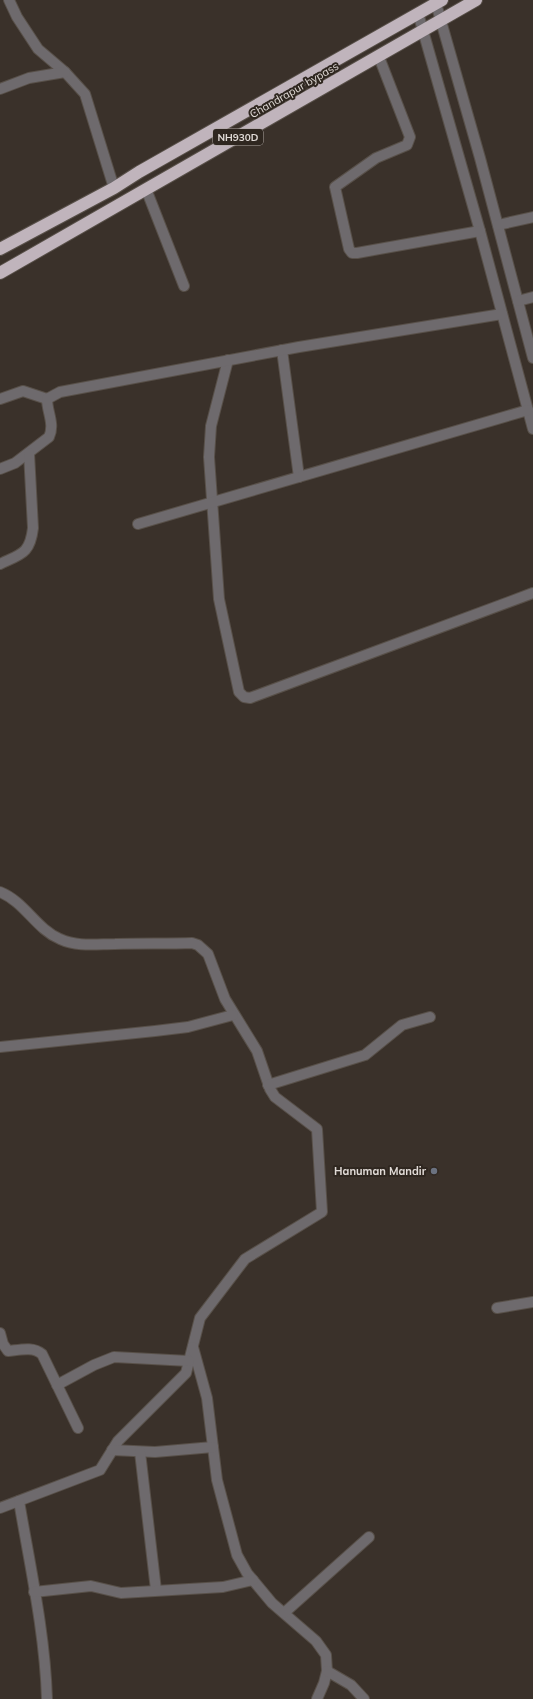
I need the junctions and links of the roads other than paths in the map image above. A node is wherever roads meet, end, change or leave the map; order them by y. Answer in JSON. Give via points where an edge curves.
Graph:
{"nodes":[{"id":1,"x":9,"y":0,"type":"edge"},
{"id":2,"x":476,"y":0,"type":"edge"},
{"id":3,"x":437,"y":1,"type":"edge"},
{"id":4,"x":418,"y":13,"type":"junction"},
{"id":5,"x":440,"y":21,"type":"junction"},
{"id":6,"x":422,"y":30,"type":"junction"},
{"id":7,"x":379,"y":57,"type":"junction"},
{"id":8,"x":65,"y":72,"type":"junction"},
{"id":9,"x":0,"y":89,"type":"edge"},
{"id":10,"x":114,"y":188,"type":"junction"},
{"id":11,"x":146,"y":189,"type":"junction"},
{"id":12,"x":533,"y":217,"type":"edge"},
{"id":13,"x":498,"y":225,"type":"junction"},
{"id":14,"x":480,"y":231,"type":"junction"},
{"id":15,"x":0,"y":250,"type":"edge"},
{"id":16,"x":0,"y":273,"type":"edge"},
{"id":17,"x":184,"y":286,"type":"dead end"},
{"id":18,"x":533,"y":297,"type":"edge"},
{"id":19,"x":518,"y":301,"type":"junction"},
{"id":20,"x":502,"y":314,"type":"junction"},
{"id":21,"x":282,"y":350,"type":"junction"},
{"id":22,"x":533,"y":358,"type":"edge"},
{"id":23,"x":228,"y":360,"type":"junction"},
{"id":24,"x":47,"y":398,"type":"junction"},
{"id":25,"x":0,"y":399,"type":"edge"},
{"id":26,"x":528,"y":410,"type":"junction"},
{"id":27,"x":533,"y":429,"type":"edge"},
{"id":28,"x":29,"y":453,"type":"junction"},
{"id":29,"x":0,"y":469,"type":"edge"},
{"id":30,"x":299,"y":477,"type":"junction"},
{"id":31,"x":214,"y":502,"type":"junction"},
{"id":32,"x":138,"y":524,"type":"dead end"},
{"id":33,"x":0,"y":564,"type":"edge"},
{"id":34,"x":533,"y":593,"type":"edge"},
{"id":35,"x":0,"y":892,"type":"edge"},
{"id":36,"x":233,"y":1015,"type":"junction"},
{"id":37,"x":430,"y":1017,"type":"dead end"},
{"id":38,"x":0,"y":1047,"type":"edge"},
{"id":39,"x":268,"y":1085,"type":"junction"},
{"id":40,"x":533,"y":1302,"type":"edge"},
{"id":41,"x":497,"y":1308,"type":"dead end"},
{"id":42,"x":0,"y":1333,"type":"edge"},
{"id":43,"x":193,"y":1347,"type":"junction"},
{"id":44,"x":189,"y":1362,"type":"junction"},
{"id":45,"x":57,"y":1385,"type":"junction"},
{"id":46,"x":78,"y":1428,"type":"dead end"},
{"id":47,"x":213,"y":1447,"type":"junction"},
{"id":48,"x":112,"y":1450,"type":"junction"},
{"id":49,"x":140,"y":1452,"type":"junction"},
{"id":50,"x":19,"y":1501,"type":"junction"},
{"id":51,"x":0,"y":1508,"type":"edge"},
{"id":52,"x":369,"y":1537,"type":"dead end"},
{"id":53,"x":253,"y":1580,"type":"junction"},
{"id":54,"x":156,"y":1590,"type":"junction"},
{"id":55,"x":34,"y":1592,"type":"junction"},
{"id":56,"x":284,"y":1613,"type":"junction"},
{"id":57,"x":327,"y":1671,"type":"junction"},
{"id":58,"x":47,"y":1699,"type":"edge"},
{"id":59,"x":317,"y":1699,"type":"edge"},
{"id":60,"x":364,"y":1699,"type":"edge"}],
"edges":[{"from":1,"to":8,"type":"street","via":[[38,49]]},
{"from":2,"to":5,"type":"highway","name":"Chandrapur bypass","number":"NH930D"},
{"from":3,"to":4,"type":"highway","name":"Chandrapur bypass","number":"NH930D"},
{"from":3,"to":5,"type":"street"},
{"from":4,"to":6,"type":"street"},
{"from":4,"to":10,"type":"highway","name":"Chandrapur bypass","number":"NH930D"},
{"from":5,"to":6,"type":"highway","name":"Chandrapur bypass","number":"NH930D"},
{"from":5,"to":13,"type":"street"},
{"from":6,"to":7,"type":"highway","name":"Chandrapur bypass","number":"NH930D"},
{"from":6,"to":14,"type":"street"},
{"from":7,"to":11,"type":"highway","name":"Chandrapur bypass","number":"NH930D"},
{"from":7,"to":14,"type":"street","via":[[410,142],[376,158],[335,187],[349,249],[357,254]]},
{"from":8,"to":9,"type":"street","via":[[29,78]]},
{"from":8,"to":10,"type":"street","via":[[87,98]]},
{"from":10,"to":15,"type":"highway","name":"Chandrapur bypass","number":"NH930D"},
{"from":11,"to":16,"type":"highway","name":"Chandrapur bypass","number":"NH930D"},
{"from":11,"to":17,"type":"street"},
{"from":12,"to":13,"type":"street"},
{"from":13,"to":19,"type":"street"},
{"from":14,"to":20,"type":"street"},
{"from":18,"to":19,"type":"street"},
{"from":19,"to":22,"type":"street"},
{"from":20,"to":21,"type":"street"},
{"from":20,"to":26,"type":"street"},
{"from":21,"to":23,"type":"street"},
{"from":21,"to":30,"type":"street"},
{"from":23,"to":24,"type":"street","via":[[60,392]]},
{"from":23,"to":31,"type":"street","via":[[211,426],[209,457]]},
{"from":24,"to":25,"type":"street","via":[[23,391]]},
{"from":24,"to":28,"type":"street","via":[[51,431],[48,437]]},
{"from":26,"to":27,"type":"street"},
{"from":26,"to":30,"type":"street"},
{"from":28,"to":29,"type":"street"},
{"from":28,"to":33,"type":"street","via":[[32,540],[30,547],[23,553]]},
{"from":30,"to":31,"type":"street"},
{"from":31,"to":32,"type":"street"},
{"from":31,"to":34,"type":"street","via":[[219,599],[239,692],[244,697],[250,698]]},
{"from":35,"to":36,"type":"street","via":[[19,903],[47,931],[61,940],[80,944],[198,945],[208,954]]},
{"from":36,"to":38,"type":"street","via":[[188,1027]]},
{"from":36,"to":39,"type":"street","via":[[257,1051]]},
{"from":37,"to":39,"type":"street","via":[[402,1025],[365,1055]]},
{"from":39,"to":43,"type":"street","via":[[275,1097],[317,1129],[322,1212],[245,1259],[200,1318]]},
{"from":40,"to":41,"type":"street"},
{"from":42,"to":45,"type":"street","via":[[8,1350],[33,1349],[42,1354]]},
{"from":43,"to":44,"type":"street"},
{"from":43,"to":47,"type":"street","via":[[207,1398]]},
{"from":44,"to":45,"type":"street","via":[[114,1357]]},
{"from":44,"to":48,"type":"street","via":[[186,1372]]},
{"from":45,"to":46,"type":"street"},
{"from":47,"to":49,"type":"street"},
{"from":47,"to":53,"type":"street","via":[[217,1480],[227,1522],[237,1555]]},
{"from":48,"to":49,"type":"street"},
{"from":48,"to":50,"type":"street","via":[[100,1470]]},
{"from":49,"to":54,"type":"street"},
{"from":50,"to":51,"type":"street"},
{"from":50,"to":55,"type":"street"},
{"from":52,"to":56,"type":"street"},
{"from":53,"to":54,"type":"street","via":[[223,1587]]},
{"from":53,"to":56,"type":"street"},
{"from":54,"to":55,"type":"street","via":[[116,1593],[91,1586]]},
{"from":55,"to":58,"type":"street"},
{"from":56,"to":57,"type":"street","via":[[322,1648],[326,1655]]},
{"from":57,"to":59,"type":"street"},
{"from":57,"to":60,"type":"street","via":[[351,1685]]}]}
